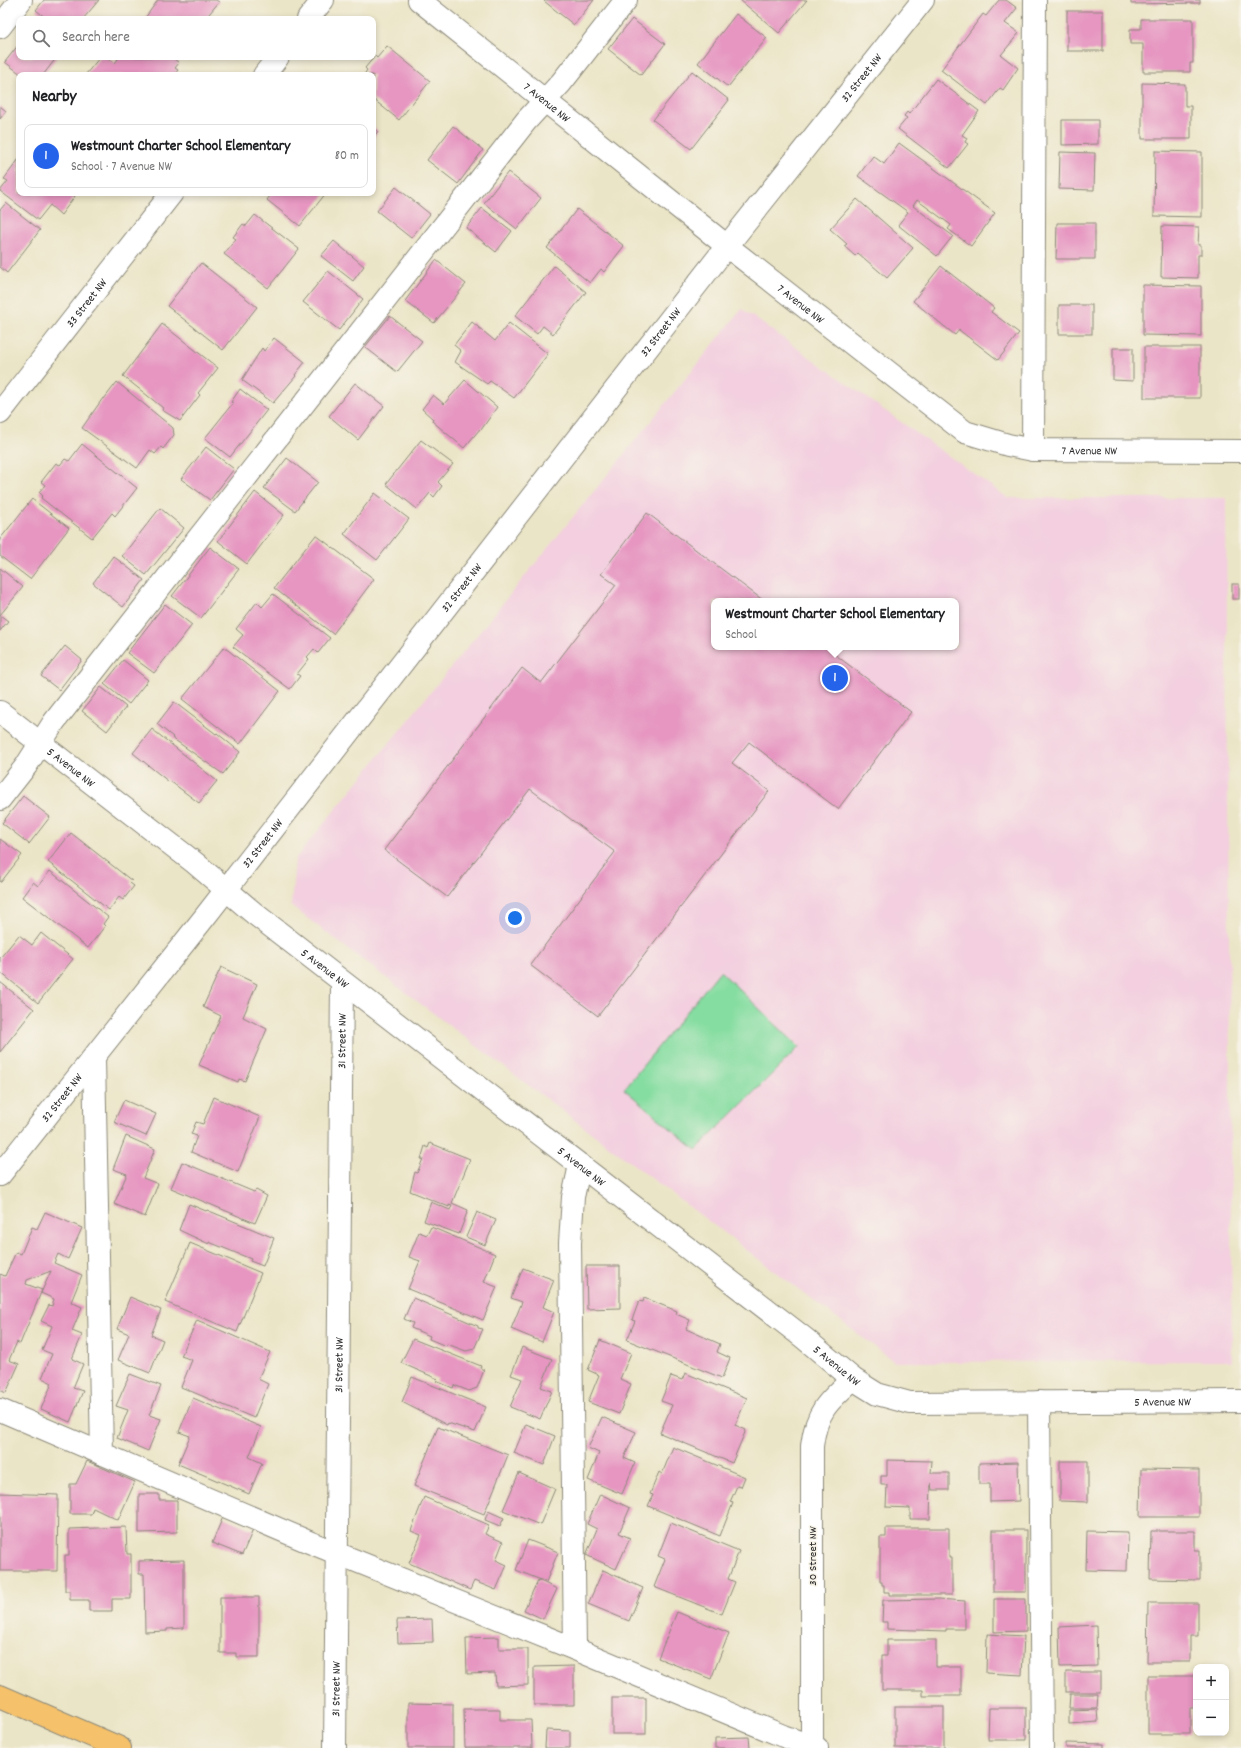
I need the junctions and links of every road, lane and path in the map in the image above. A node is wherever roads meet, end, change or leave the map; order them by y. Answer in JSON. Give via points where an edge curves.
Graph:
{"nodes":[{"id":1,"x":21,"y":0,"type":"edge"},
{"id":2,"x":323,"y":0,"type":"edge"},
{"id":3,"x":419,"y":0,"type":"edge"},
{"id":4,"x":626,"y":0,"type":"edge"},
{"id":5,"x":923,"y":0,"type":"edge"},
{"id":6,"x":1035,"y":0,"type":"edge"},
{"id":7,"x":310,"y":16,"type":"edge"},
{"id":8,"x":0,"y":27,"type":"edge"},
{"id":9,"x":276,"y":60,"type":"edge"},
{"id":10,"x":266,"y":72,"type":"edge"},
{"id":11,"x":544,"y":101,"type":"junction"},
{"id":12,"x":170,"y":196,"type":"edge"},
{"id":13,"x":727,"y":246,"type":"junction"},
{"id":14,"x":0,"y":413,"type":"edge"},
{"id":15,"x":1033,"y":450,"type":"junction"},
{"id":16,"x":1241,"y":451,"type":"edge"},
{"id":17,"x":0,"y":712,"type":"edge"},
{"id":18,"x":41,"y":743,"type":"junction"},
{"id":19,"x":0,"y":799,"type":"edge"},
{"id":20,"x":227,"y":889,"type":"junction"},
{"id":21,"x":342,"y":982,"type":"junction"},
{"id":22,"x":94,"y":1058,"type":"junction"},
{"id":23,"x":580,"y":1165,"type":"junction"},
{"id":24,"x":0,"y":1175,"type":"edge"},
{"id":25,"x":853,"y":1379,"type":"junction"},
{"id":26,"x":1241,"y":1401,"type":"edge"},
{"id":27,"x":1039,"y":1402,"type":"junction"},
{"id":28,"x":0,"y":1410,"type":"edge"},
{"id":29,"x":102,"y":1454,"type":"junction"},
{"id":30,"x":337,"y":1552,"type":"junction"},
{"id":31,"x":575,"y":1649,"type":"junction"},
{"id":32,"x":0,"y":1696,"type":"edge"},
{"id":33,"x":814,"y":1747,"type":"edge"},
{"id":34,"x":120,"y":1748,"type":"edge"},
{"id":35,"x":335,"y":1748,"type":"edge"},
{"id":36,"x":1042,"y":1748,"type":"edge"}],
"edges":[{"from":1,"to":8,"type":"street"},
{"from":2,"to":7,"type":"street"},
{"from":3,"to":11,"type":"street","name":"7 Avenue NW"},
{"from":4,"to":11,"type":"street"},
{"from":5,"to":13,"type":"street","name":"32 Street NW"},
{"from":6,"to":15,"type":"street"},
{"from":9,"to":10,"type":"street"},
{"from":11,"to":13,"type":"street","name":"7 Avenue NW"},
{"from":11,"to":18,"type":"street","via":[[74,697]]},
{"from":12,"to":14,"type":"street","name":"33 Street NW"},
{"from":13,"to":15,"type":"street","name":"7 Avenue NW","via":[[965,432],[1008,446]]},
{"from":13,"to":20,"type":"street","name":"32 Street NW"},
{"from":15,"to":16,"type":"street","name":"7 Avenue NW"},
{"from":17,"to":18,"type":"street","name":"5 Avenue NW"},
{"from":18,"to":19,"type":"street"},
{"from":18,"to":20,"type":"street","name":"5 Avenue NW"},
{"from":20,"to":21,"type":"street","name":"5 Avenue NW"},
{"from":20,"to":22,"type":"street","name":"32 Street NW"},
{"from":21,"to":23,"type":"street","name":"5 Avenue NW"},
{"from":21,"to":30,"type":"street","name":"31 Street NW"},
{"from":22,"to":24,"type":"street","name":"32 Street NW"},
{"from":22,"to":29,"type":"street"},
{"from":23,"to":25,"type":"street","name":"5 Avenue NW","via":[[804,1338]]},
{"from":23,"to":31,"type":"street","via":[[573,1197],[570,1243]]},
{"from":25,"to":27,"type":"street","name":"5 Avenue NW","via":[[877,1394],[910,1403]]},
{"from":25,"to":33,"type":"street","name":"30 Street NW","via":[[829,1400],[814,1427]]},
{"from":26,"to":27,"type":"street","name":"5 Avenue NW"},
{"from":27,"to":36,"type":"street"},
{"from":28,"to":29,"type":"street"},
{"from":29,"to":30,"type":"street"},
{"from":30,"to":31,"type":"street"},
{"from":30,"to":35,"type":"street","name":"31 Street NW"},
{"from":31,"to":33,"type":"street"},
{"from":32,"to":34,"type":"main road"}]}
